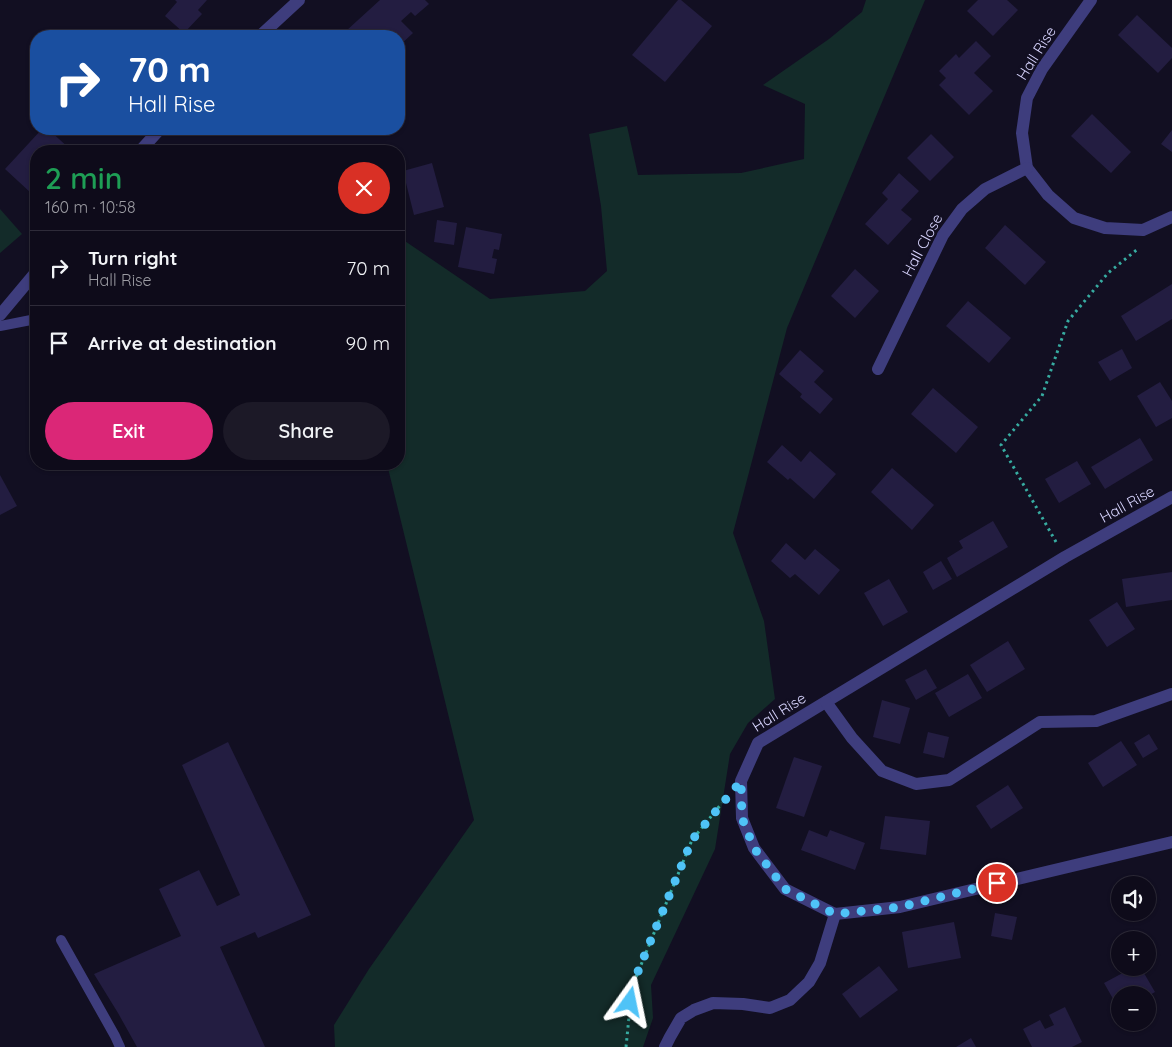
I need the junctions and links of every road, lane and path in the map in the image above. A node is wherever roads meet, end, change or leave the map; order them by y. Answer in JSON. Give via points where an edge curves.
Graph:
{"nodes":[{"id":1,"x":299,"y":0,"type":"edge"},
{"id":2,"x":1091,"y":0,"type":"edge"},
{"id":3,"x":266,"y":30,"type":"edge"},
{"id":4,"x":155,"y":135,"type":"edge"},
{"id":5,"x":145,"y":145,"type":"edge"},
{"id":6,"x":1028,"y":168,"type":"junction"},
{"id":7,"x":1172,"y":217,"type":"edge"},
{"id":8,"x":1144,"y":244,"type":"dead end"},
{"id":9,"x":30,"y":279,"type":"edge"},
{"id":10,"x":0,"y":315,"type":"edge"},
{"id":11,"x":30,"y":320,"type":"edge"},
{"id":12,"x":0,"y":326,"type":"edge"},
{"id":13,"x":878,"y":368,"type":"dead end"},
{"id":14,"x":1172,"y":497,"type":"edge"},
{"id":15,"x":1065,"y":558,"type":"junction"},
{"id":16,"x":1172,"y":694,"type":"edge"},
{"id":17,"x":826,"y":702,"type":"junction"},
{"id":18,"x":741,"y":781,"type":"junction"},
{"id":19,"x":1172,"y":842,"type":"edge"},
{"id":20,"x":835,"y":914,"type":"junction"},
{"id":21,"x":61,"y":940,"type":"dead end"},
{"id":22,"x":120,"y":1047,"type":"edge"},
{"id":23,"x":626,"y":1047,"type":"edge"},
{"id":24,"x":665,"y":1047,"type":"edge"}],
"edges":[{"from":1,"to":3,"type":"street"},
{"from":2,"to":6,"type":"street","name":"Hall Rise","via":[[1042,69],[1027,98],[1022,133]]},
{"from":4,"to":5,"type":"street"},
{"from":6,"to":7,"type":"street","name":"Hall Rise","via":[[1048,195],[1074,218],[1106,228],[1143,230]]},
{"from":6,"to":13,"type":"street","name":"Hall Close","via":[[985,189],[962,209],[943,235]]},
{"from":8,"to":15,"type":"path","via":[[1108,273],[1068,321],[1042,396],[1001,445]]},
{"from":9,"to":10,"type":"street"},
{"from":11,"to":12,"type":"lane"},
{"from":14,"to":15,"type":"street","name":"Hall Rise"},
{"from":15,"to":17,"type":"street","name":"Hall Rise"},
{"from":16,"to":17,"type":"street","via":[[1096,721],[1040,722],[949,780],[916,784],[882,771]]},
{"from":17,"to":18,"type":"street","name":"Hall Rise","via":[[758,743]]},
{"from":18,"to":20,"type":"street","name":"Hall Rise","via":[[742,818],[754,848],[785,889]]},
{"from":18,"to":23,"type":"path","via":[[692,840],[632,986]]},
{"from":19,"to":20,"type":"street","via":[[900,907]]},
{"from":20,"to":24,"type":"street","via":[[820,963],[809,982],[790,1000],[770,1008],[713,1003],[694,1010],[681,1018]]},
{"from":21,"to":22,"type":"lane"}]}
